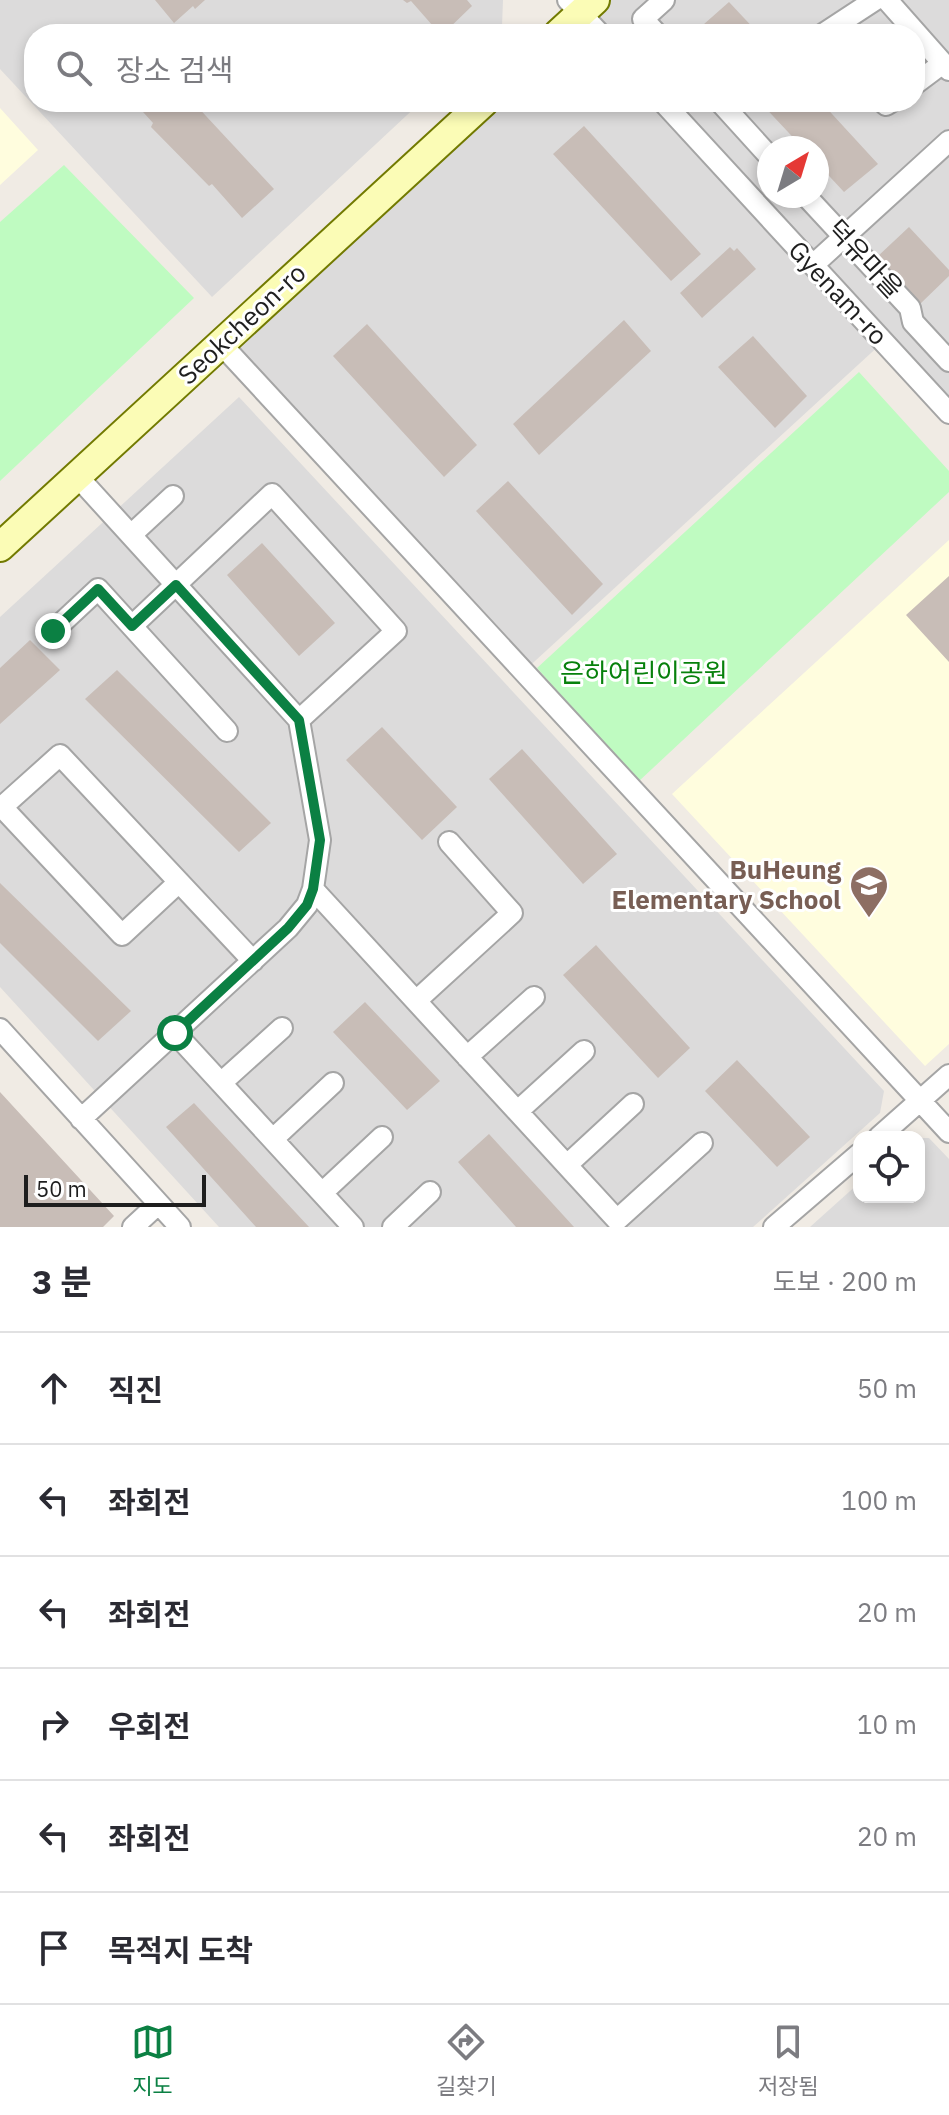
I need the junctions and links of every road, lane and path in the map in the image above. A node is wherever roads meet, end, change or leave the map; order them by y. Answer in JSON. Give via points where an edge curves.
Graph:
{"nodes":[{"id":1,"x":664,"y":0,"type":"edge"},
{"id":2,"x":875,"y":0,"type":"edge"},
{"id":3,"x":887,"y":0,"type":"edge"},
{"id":4,"x":581,"y":4,"type":"edge"},
{"id":5,"x":566,"y":24,"type":"edge"},
{"id":6,"x":594,"y":24,"type":"edge"},
{"id":7,"x":648,"y":24,"type":"edge"},
{"id":8,"x":838,"y":24,"type":"edge"},
{"id":9,"x":908,"y":24,"type":"edge"},
{"id":10,"x":925,"y":43,"type":"edge"},
{"id":11,"x":946,"y":67,"type":"edge"},
{"id":12,"x":925,"y":79,"type":"edge"},
{"id":13,"x":473,"y":112,"type":"edge"},
{"id":14,"x":672,"y":112,"type":"edge"},
{"id":15,"x":729,"y":112,"type":"edge"},
{"id":16,"x":949,"y":141,"type":"edge"},
{"id":17,"x":757,"y":143,"type":"edge"},
{"id":18,"x":817,"y":208,"type":"edge"},
{"id":19,"x":844,"y":237,"type":"junction"},
{"id":20,"x":813,"y":265,"type":"junction"},
{"id":21,"x":221,"y":344,"type":"junction"},
{"id":22,"x":949,"y":361,"type":"edge"},
{"id":23,"x":949,"y":413,"type":"edge"},
{"id":24,"x":77,"y":476,"type":"junction"},
{"id":25,"x":173,"y":496,"type":"dead end"},
{"id":26,"x":131,"y":535,"type":"junction"},
{"id":27,"x":0,"y":547,"type":"edge"},
{"id":28,"x":176,"y":585,"type":"junction"},
{"id":29,"x":132,"y":626,"type":"junction"},
{"id":30,"x":53,"y":631,"type":"dead end"},
{"id":31,"x":299,"y":720,"type":"junction"},
{"id":32,"x":227,"y":731,"type":"dead end"},
{"id":33,"x":449,"y":842,"type":"dead end"},
{"id":34,"x":179,"y":882,"type":"junction"},
{"id":35,"x":313,"y":889,"type":"junction"},
{"id":36,"x":253,"y":961,"type":"junction"},
{"id":37,"x":534,"y":997,"type":"dead end"},
{"id":38,"x":416,"y":1001,"type":"junction"},
{"id":39,"x":282,"y":1028,"type":"dead end"},
{"id":40,"x":0,"y":1029,"type":"edge"},
{"id":41,"x":175,"y":1033,"type":"junction"},
{"id":42,"x":584,"y":1051,"type":"dead end"},
{"id":43,"x":467,"y":1057,"type":"junction"},
{"id":44,"x":949,"y":1075,"type":"edge"},
{"id":45,"x":221,"y":1083,"type":"junction"},
{"id":46,"x":333,"y":1083,"type":"dead end"},
{"id":47,"x":921,"y":1101,"type":"junction"},
{"id":48,"x":633,"y":1104,"type":"dead end"},
{"id":49,"x":518,"y":1111,"type":"junction"},
{"id":50,"x":81,"y":1119,"type":"junction"},
{"id":51,"x":886,"y":1131,"type":"edge"},
{"id":52,"x":949,"y":1132,"type":"edge"},
{"id":53,"x":382,"y":1137,"type":"dead end"},
{"id":54,"x":273,"y":1139,"type":"junction"},
{"id":55,"x":702,"y":1143,"type":"dead end"},
{"id":56,"x":853,"y":1159,"type":"edge"},
{"id":57,"x":567,"y":1165,"type":"junction"},
{"id":58,"x":430,"y":1192,"type":"dead end"},
{"id":59,"x":322,"y":1193,"type":"junction"},
{"id":60,"x":158,"y":1204,"type":"junction"},
{"id":61,"x":133,"y":1227,"type":"edge"},
{"id":62,"x":180,"y":1227,"type":"edge"},
{"id":63,"x":353,"y":1227,"type":"edge"},
{"id":64,"x":393,"y":1227,"type":"edge"},
{"id":65,"x":774,"y":1227,"type":"edge"}],
"edges":[{"from":1,"to":7,"type":"street","via":[[643,19]]},
{"from":2,"to":8,"type":"street"},
{"from":3,"to":9,"type":"street"},
{"from":4,"to":5,"type":"street"},
{"from":4,"to":6,"type":"street"},
{"from":10,"to":11,"type":"street"},
{"from":11,"to":12,"type":"street"},
{"from":13,"to":21,"type":"street","name":"Seokcheon-ro"},
{"from":14,"to":20,"type":"street","name":"Gyenam-ro"},
{"from":15,"to":17,"type":"street"},
{"from":16,"to":19,"type":"street"},
{"from":18,"to":19,"type":"street","name":"덕유마을"},
{"from":19,"to":20,"type":"street"},
{"from":19,"to":22,"type":"street","name":"덕유마을","via":[[910,308],[913,322]]},
{"from":20,"to":23,"type":"street","name":"Gyenam-ro"},
{"from":21,"to":24,"type":"street","name":"Seokcheon-ro"},
{"from":21,"to":47,"type":"street"},
{"from":24,"to":26,"type":"street"},
{"from":24,"to":27,"type":"street","name":"Seokcheon-ro"},
{"from":25,"to":26,"type":"street"},
{"from":26,"to":28,"type":"street"},
{"from":28,"to":29,"type":"street"},
{"from":28,"to":31,"type":"street"},
{"from":28,"to":31,"type":"street","via":[[272,494],[396,631]]},
{"from":29,"to":30,"type":"street","via":[[98,589]]},
{"from":29,"to":32,"type":"street"},
{"from":31,"to":35,"type":"street","via":[[320,840]]},
{"from":33,"to":38,"type":"street","via":[[512,913]]},
{"from":34,"to":34,"type":"street","via":[[60,755],[2,807],[122,935]]},
{"from":34,"to":36,"type":"street"},
{"from":35,"to":36,"type":"street","via":[[288,928]]},
{"from":35,"to":38,"type":"street"},
{"from":36,"to":41,"type":"street"},
{"from":37,"to":43,"type":"street"},
{"from":38,"to":43,"type":"street"},
{"from":39,"to":45,"type":"street"},
{"from":40,"to":50,"type":"street"},
{"from":41,"to":45,"type":"street"},
{"from":41,"to":50,"type":"street"},
{"from":42,"to":49,"type":"street"},
{"from":43,"to":49,"type":"street"},
{"from":44,"to":47,"type":"street"},
{"from":45,"to":54,"type":"street"},
{"from":46,"to":54,"type":"street"},
{"from":47,"to":51,"type":"street"},
{"from":47,"to":52,"type":"street"},
{"from":48,"to":57,"type":"street"},
{"from":49,"to":57,"type":"street"},
{"from":50,"to":60,"type":"street"},
{"from":53,"to":59,"type":"street"},
{"from":54,"to":59,"type":"street"},
{"from":55,"to":57,"type":"street","via":[[617,1220]]},
{"from":56,"to":65,"type":"street"},
{"from":58,"to":64,"type":"street"},
{"from":59,"to":63,"type":"street"},
{"from":60,"to":61,"type":"street"},
{"from":60,"to":62,"type":"street"}]}
